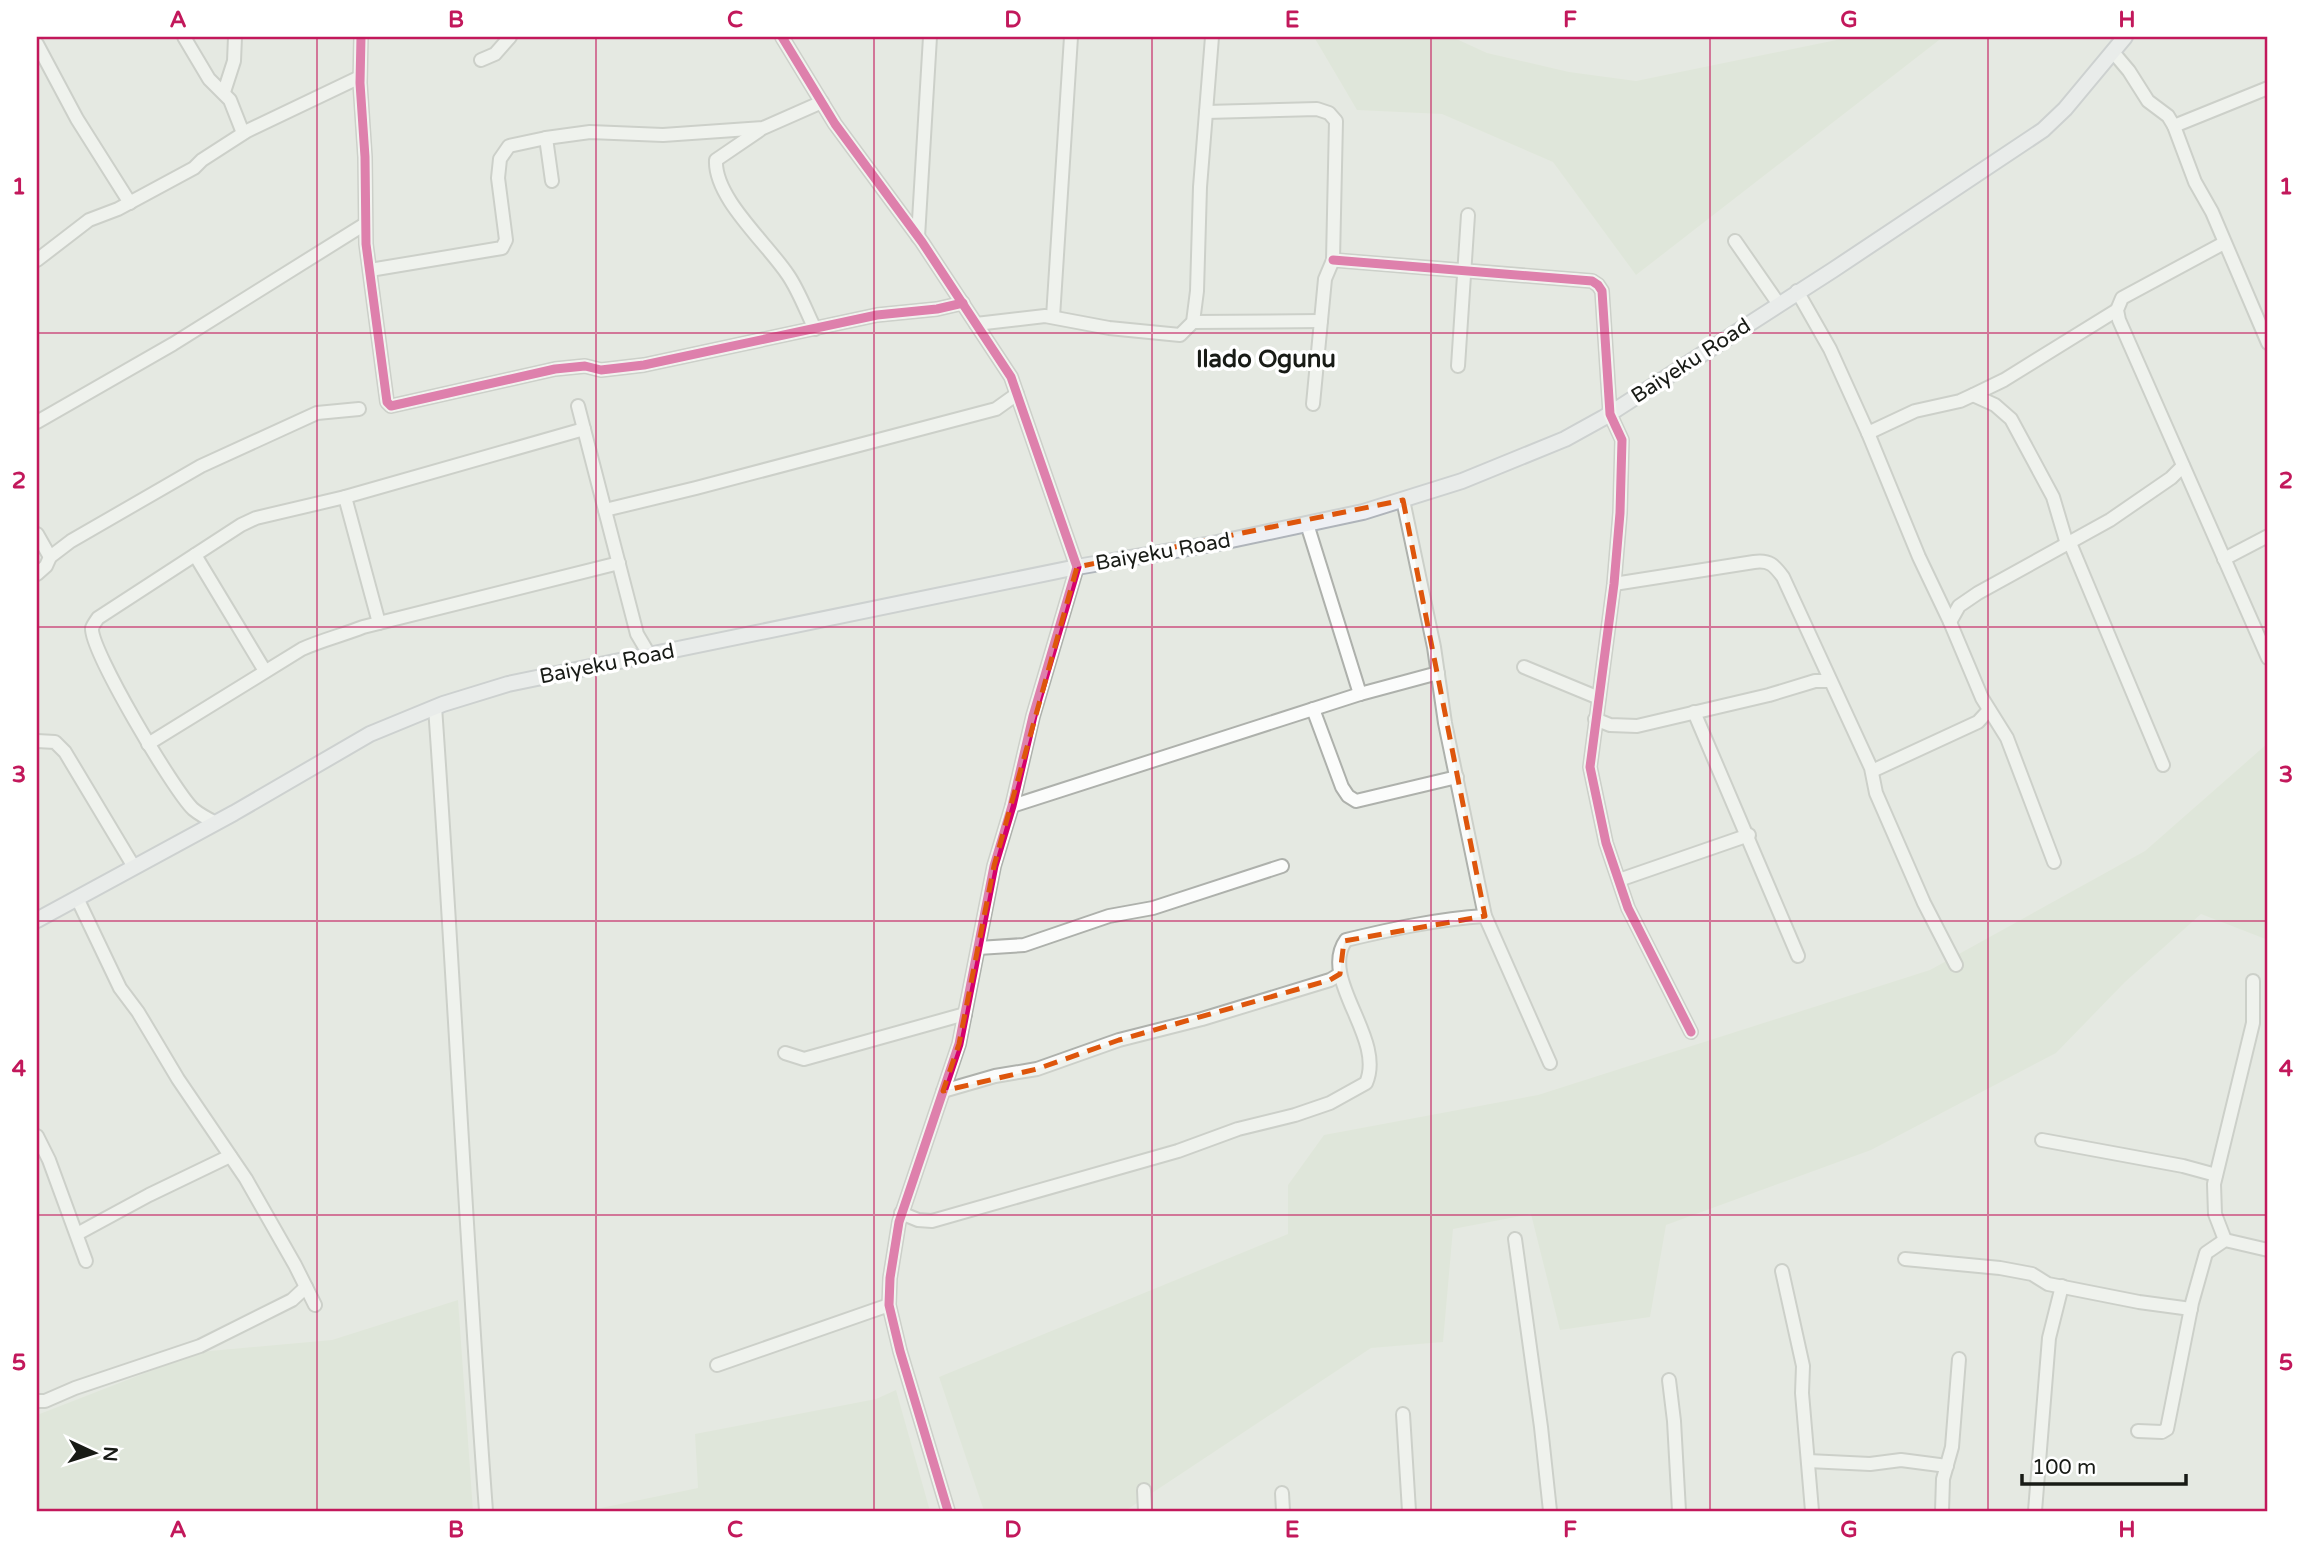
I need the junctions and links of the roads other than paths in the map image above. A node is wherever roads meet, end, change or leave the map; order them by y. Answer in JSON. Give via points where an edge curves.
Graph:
{"nodes":[{"id":1,"x":184,"y":37,"type":"edge"},
{"id":2,"x":235,"y":37,"type":"edge"},
{"id":3,"x":361,"y":37,"type":"edge"},
{"id":4,"x":510,"y":37,"type":"edge"},
{"id":5,"x":782,"y":37,"type":"edge"},
{"id":6,"x":930,"y":37,"type":"edge"},
{"id":7,"x":1071,"y":37,"type":"edge"},
{"id":8,"x":1212,"y":37,"type":"edge"},
{"id":9,"x":2125,"y":37,"type":"edge"},
{"id":10,"x":37,"y":44,"type":"edge"},
{"id":11,"x":2113,"y":52,"type":"junction"},
{"id":12,"x":481,"y":60,"type":"dead end"},
{"id":13,"x":360,"y":77,"type":"junction"},
{"id":14,"x":2268,"y":88,"type":"edge"},
{"id":15,"x":224,"y":92,"type":"junction"},
{"id":16,"x":822,"y":102,"type":"junction"},
{"id":17,"x":1206,"y":111,"type":"junction"},
{"id":18,"x":2174,"y":126,"type":"junction"},
{"id":19,"x":763,"y":128,"type":"junction"},
{"id":20,"x":243,"y":133,"type":"junction"},
{"id":21,"x":547,"y":138,"type":"junction"},
{"id":22,"x":551,"y":181,"type":"dead end"},
{"id":23,"x":130,"y":203,"type":"junction"},
{"id":24,"x":1468,"y":215,"type":"dead end"},
{"id":25,"x":365,"y":224,"type":"junction"},
{"id":26,"x":918,"y":237,"type":"junction"},
{"id":27,"x":1735,"y":241,"type":"dead end"},
{"id":28,"x":2224,"y":243,"type":"junction"},
{"id":29,"x":37,"y":260,"type":"edge"},
{"id":30,"x":1333,"y":260,"type":"junction"},
{"id":31,"x":370,"y":270,"type":"junction"},
{"id":32,"x":1465,"y":271,"type":"junction"},
{"id":33,"x":1797,"y":292,"type":"junction"},
{"id":34,"x":963,"y":303,"type":"junction"},
{"id":35,"x":1778,"y":303,"type":"junction"},
{"id":36,"x":2118,"y":310,"type":"junction"},
{"id":37,"x":1053,"y":317,"type":"junction"},
{"id":38,"x":1193,"y":321,"type":"junction"},
{"id":39,"x":1321,"y":321,"type":"junction"},
{"id":40,"x":976,"y":324,"type":"junction"},
{"id":41,"x":815,"y":329,"type":"junction"},
{"id":42,"x":2268,"y":343,"type":"edge"},
{"id":43,"x":1458,"y":366,"type":"dead end"},
{"id":44,"x":1017,"y":394,"type":"junction"},
{"id":45,"x":1973,"y":395,"type":"junction"},
{"id":46,"x":1313,"y":404,"type":"dead end"},
{"id":47,"x":578,"y":406,"type":"dead end"},
{"id":48,"x":996,"y":409,"type":"junction"},
{"id":49,"x":359,"y":410,"type":"dead end"},
{"id":50,"x":1610,"y":414,"type":"junction"},
{"id":51,"x":1024,"y":415,"type":"junction"},
{"id":52,"x":37,"y":422,"type":"edge"},
{"id":53,"x":584,"y":429,"type":"junction"},
{"id":54,"x":1868,"y":433,"type":"junction"},
{"id":55,"x":2185,"y":471,"type":"junction"},
{"id":56,"x":345,"y":497,"type":"junction"},
{"id":57,"x":1403,"y":500,"type":"junction"},
{"id":58,"x":605,"y":510,"type":"junction"},
{"id":59,"x":1307,"y":524,"type":"junction"},
{"id":60,"x":37,"y":534,"type":"edge"},
{"id":61,"x":2268,"y":536,"type":"edge"},
{"id":62,"x":2068,"y":543,"type":"junction"},
{"id":63,"x":195,"y":555,"type":"junction"},
{"id":64,"x":50,"y":557,"type":"junction"},
{"id":65,"x":2224,"y":559,"type":"junction"},
{"id":66,"x":619,"y":563,"type":"junction"},
{"id":67,"x":1077,"y":567,"type":"junction"},
{"id":68,"x":37,"y":574,"type":"edge"},
{"id":69,"x":1614,"y":584,"type":"junction"},
{"id":70,"x":1941,"y":603,"type":"junction"},
{"id":71,"x":1959,"y":606,"type":"junction"},
{"id":72,"x":1950,"y":622,"type":"junction"},
{"id":73,"x":379,"y":623,"type":"junction"},
{"id":74,"x":637,"y":634,"type":"junction"},
{"id":75,"x":650,"y":656,"type":"junction"},
{"id":76,"x":2268,"y":658,"type":"edge"},
{"id":77,"x":635,"y":659,"type":"junction"},
{"id":78,"x":1822,"y":666,"type":"junction"},
{"id":79,"x":1524,"y":667,"type":"dead end"},
{"id":80,"x":265,"y":671,"type":"junction"},
{"id":81,"x":1437,"y":673,"type":"junction"},
{"id":82,"x":1815,"y":681,"type":"junction"},
{"id":83,"x":1830,"y":681,"type":"junction"},
{"id":84,"x":1360,"y":694,"type":"junction"},
{"id":85,"x":1599,"y":698,"type":"junction"},
{"id":86,"x":435,"y":707,"type":"junction"},
{"id":87,"x":1313,"y":709,"type":"junction"},
{"id":88,"x":1989,"y":710,"type":"junction"},
{"id":89,"x":1694,"y":712,"type":"junction"},
{"id":90,"x":1595,"y":719,"type":"junction"},
{"id":91,"x":37,"y":741,"type":"edge"},
{"id":92,"x":148,"y":744,"type":"junction"},
{"id":93,"x":2163,"y":765,"type":"dead end"},
{"id":94,"x":1872,"y":771,"type":"junction"},
{"id":95,"x":1457,"y":777,"type":"junction"},
{"id":96,"x":1012,"y":806,"type":"junction"},
{"id":97,"x":192,"y":808,"type":"junction"},
{"id":98,"x":216,"y":823,"type":"junction"},
{"id":99,"x":194,"y":835,"type":"junction"},
{"id":100,"x":1749,"y":835,"type":"junction"},
{"id":101,"x":2054,"y":862,"type":"dead end"},
{"id":102,"x":1282,"y":866,"type":"dead end"},
{"id":103,"x":134,"y":867,"type":"junction"},
{"id":104,"x":1619,"y":880,"type":"junction"},
{"id":105,"x":77,"y":898,"type":"junction"},
{"id":106,"x":1485,"y":916,"type":"junction"},
{"id":107,"x":37,"y":920,"type":"edge"},
{"id":108,"x":978,"y":948,"type":"junction"},
{"id":109,"x":1798,"y":956,"type":"dead end"},
{"id":110,"x":1956,"y":965,"type":"dead end"},
{"id":111,"x":1340,"y":974,"type":"junction"},
{"id":112,"x":2253,"y":981,"type":"dead end"},
{"id":113,"x":965,"y":1014,"type":"junction"},
{"id":114,"x":1690,"y":1032,"type":"dead end"},
{"id":115,"x":785,"y":1053,"type":"dead end"},
{"id":116,"x":1550,"y":1063,"type":"dead end"},
{"id":117,"x":943,"y":1091,"type":"junction"},
{"id":118,"x":37,"y":1136,"type":"edge"},
{"id":119,"x":2042,"y":1140,"type":"dead end"},
{"id":120,"x":230,"y":1156,"type":"junction"},
{"id":121,"x":2216,"y":1175,"type":"junction"},
{"id":122,"x":901,"y":1213,"type":"junction"},
{"id":123,"x":77,"y":1234,"type":"junction"},
{"id":124,"x":1515,"y":1239,"type":"dead end"},
{"id":125,"x":2224,"y":1240,"type":"junction"},
{"id":126,"x":2268,"y":1250,"type":"edge"},
{"id":127,"x":1905,"y":1259,"type":"dead end"},
{"id":128,"x":86,"y":1261,"type":"dead end"},
{"id":129,"x":1782,"y":1270,"type":"dead end"},
{"id":130,"x":2062,"y":1286,"type":"junction"},
{"id":131,"x":306,"y":1287,"type":"junction"},
{"id":132,"x":315,"y":1305,"type":"dead end"},
{"id":133,"x":889,"y":1305,"type":"junction"},
{"id":134,"x":2191,"y":1309,"type":"junction"},
{"id":135,"x":1959,"y":1359,"type":"dead end"},
{"id":136,"x":717,"y":1365,"type":"dead end"},
{"id":137,"x":1669,"y":1380,"type":"dead end"},
{"id":138,"x":37,"y":1401,"type":"edge"},
{"id":139,"x":1403,"y":1414,"type":"dead end"},
{"id":140,"x":2138,"y":1431,"type":"dead end"},
{"id":141,"x":1808,"y":1461,"type":"junction"},
{"id":142,"x":1947,"y":1466,"type":"junction"},
{"id":143,"x":1143,"y":1490,"type":"dead end"},
{"id":144,"x":1282,"y":1493,"type":"dead end"},
{"id":145,"x":486,"y":1511,"type":"edge"},
{"id":146,"x":948,"y":1511,"type":"edge"},
{"id":147,"x":1145,"y":1511,"type":"edge"},
{"id":148,"x":1283,"y":1511,"type":"edge"},
{"id":149,"x":1409,"y":1511,"type":"edge"},
{"id":150,"x":1550,"y":1511,"type":"edge"},
{"id":151,"x":1678,"y":1511,"type":"edge"},
{"id":152,"x":1812,"y":1511,"type":"edge"},
{"id":153,"x":1942,"y":1511,"type":"edge"},
{"id":154,"x":2035,"y":1511,"type":"edge"}],
"edges":[{"from":1,"to":15,"type":"street","via":[[209,79]]},
{"from":2,"to":15,"type":"street","via":[[234,61]]},
{"from":3,"to":13,"type":"street"},
{"from":4,"to":12,"type":"street","via":[[495,54]]},
{"from":5,"to":16,"type":"street"},
{"from":6,"to":26,"type":"street"},
{"from":7,"to":37,"type":"street"},
{"from":8,"to":17,"type":"street"},
{"from":9,"to":11,"type":"main road","name":"Baiyeku Road"},
{"from":10,"to":23,"type":"street"},
{"from":11,"to":18,"type":"street","via":[[2148,102]]},
{"from":11,"to":33,"type":"main road","name":"Baiyeku Road","via":[[2043,130]]},
{"from":13,"to":20,"type":"street"},
{"from":13,"to":25,"type":"street"},
{"from":14,"to":18,"type":"street"},
{"from":15,"to":20,"type":"street"},
{"from":16,"to":19,"type":"street"},
{"from":16,"to":26,"type":"street"},
{"from":17,"to":30,"type":"street","via":[[1317,109],[1336,121]]},
{"from":17,"to":38,"type":"street"},
{"from":18,"to":28,"type":"street"},
{"from":19,"to":21,"type":"street","via":[[663,135],[590,132]]},
{"from":19,"to":41,"type":"street","via":[[716,160],[717,179],[788,275]]},
{"from":20,"to":23,"type":"street","via":[[194,168]]},
{"from":21,"to":22,"type":"street"},
{"from":21,"to":31,"type":"street","via":[[509,146],[500,159],[506,240],[502,248]]},
{"from":23,"to":29,"type":"street","via":[[89,220]]},
{"from":24,"to":32,"type":"street"},
{"from":25,"to":31,"type":"street"},
{"from":25,"to":52,"type":"street","via":[[173,344]]},
{"from":26,"to":34,"type":"street"},
{"from":27,"to":35,"type":"street"},
{"from":28,"to":36,"type":"street","via":[[2122,298]]},
{"from":28,"to":42,"type":"street"},
{"from":30,"to":32,"type":"street"},
{"from":30,"to":39,"type":"street","via":[[1325,279]]},
{"from":31,"to":41,"type":"street","via":[[391,406],[555,369],[644,365]]},
{"from":32,"to":43,"type":"street"},
{"from":32,"to":50,"type":"street","via":[[1598,285]]},
{"from":33,"to":35,"type":"main road","name":"Baiyeku Road"},
{"from":33,"to":54,"type":"street","via":[[1830,349]]},
{"from":34,"to":40,"type":"street"},
{"from":34,"to":41,"type":"street"},
{"from":35,"to":50,"type":"main road","name":"Baiyeku Road"},
{"from":36,"to":45,"type":"street"},
{"from":36,"to":55,"type":"street"},
{"from":37,"to":38,"type":"street","via":[[1180,335]]},
{"from":37,"to":40,"type":"street"},
{"from":38,"to":39,"type":"street"},
{"from":39,"to":46,"type":"street"},
{"from":40,"to":44,"type":"street"},
{"from":44,"to":48,"type":"street"},
{"from":44,"to":51,"type":"street"},
{"from":45,"to":54,"type":"street","via":[[1915,411]]},
{"from":45,"to":62,"type":"street","via":[[2011,419],[2053,497]]},
{"from":47,"to":53,"type":"street"},
{"from":48,"to":51,"type":"street"},
{"from":48,"to":58,"type":"street"},
{"from":49,"to":64,"type":"street","via":[[317,413],[201,466]]},
{"from":50,"to":57,"type":"main road","name":"Baiyeku Road","via":[[1565,439]]},
{"from":50,"to":69,"type":"street","via":[[1622,440]]},
{"from":51,"to":67,"type":"street"},
{"from":53,"to":56,"type":"street"},
{"from":53,"to":58,"type":"street"},
{"from":54,"to":70,"type":"street"},
{"from":55,"to":62,"type":"street"},
{"from":55,"to":65,"type":"street"},
{"from":56,"to":63,"type":"street","via":[[256,518]]},
{"from":56,"to":73,"type":"street"},
{"from":57,"to":59,"type":"main road","name":"Baiyeku Road"},
{"from":57,"to":81,"type":"street"},
{"from":58,"to":66,"type":"street"},
{"from":59,"to":67,"type":"main road","name":"Baiyeku Road"},
{"from":59,"to":84,"type":"street"},
{"from":60,"to":64,"type":"street"},
{"from":61,"to":65,"type":"street"},
{"from":62,"to":71,"type":"street"},
{"from":62,"to":93,"type":"street"},
{"from":63,"to":80,"type":"street"},
{"from":63,"to":92,"type":"street","via":[[98,618],[93,626],[105,665]]},
{"from":64,"to":68,"type":"street"},
{"from":65,"to":76,"type":"street"},
{"from":66,"to":73,"type":"street"},
{"from":66,"to":74,"type":"street"},
{"from":67,"to":75,"type":"main road","name":"Baiyeku Road"},
{"from":67,"to":96,"type":"street"},
{"from":69,"to":78,"type":"street","via":[[1766,560],[1783,577]]},
{"from":69,"to":85,"type":"street"},
{"from":70,"to":71,"type":"street"},
{"from":70,"to":72,"type":"street"},
{"from":71,"to":72,"type":"street"},
{"from":72,"to":88,"type":"street"},
{"from":73,"to":80,"type":"street","via":[[319,641]]},
{"from":74,"to":75,"type":"street"},
{"from":74,"to":77,"type":"street"},
{"from":75,"to":77,"type":"main road","name":"Baiyeku Road"},
{"from":77,"to":86,"type":"main road","name":"Baiyeku Road","via":[[508,684]]},
{"from":78,"to":82,"type":"street"},
{"from":78,"to":83,"type":"street"},
{"from":79,"to":85,"type":"street"},
{"from":80,"to":92,"type":"street"},
{"from":81,"to":84,"type":"street"},
{"from":81,"to":95,"type":"street"},
{"from":82,"to":83,"type":"street"},
{"from":82,"to":89,"type":"street"},
{"from":83,"to":94,"type":"street"},
{"from":84,"to":87,"type":"street"},
{"from":85,"to":90,"type":"street"},
{"from":86,"to":98,"type":"main road","name":"Baiyeku Road","via":[[370,734]]},
{"from":86,"to":145,"type":"street"},
{"from":87,"to":95,"type":"street","via":[[1342,787],[1356,801]]},
{"from":87,"to":96,"type":"street"},
{"from":88,"to":94,"type":"street","via":[[1978,722]]},
{"from":88,"to":101,"type":"street","via":[[2007,738]]},
{"from":89,"to":90,"type":"street","via":[[1637,726]]},
{"from":89,"to":100,"type":"street"},
{"from":90,"to":104,"type":"street","via":[[1590,767]]},
{"from":91,"to":103,"type":"street","via":[[55,741],[65,752]]},
{"from":92,"to":97,"type":"street"},
{"from":94,"to":110,"type":"street","via":[[1876,793],[1899,847]]},
{"from":95,"to":106,"type":"street"},
{"from":96,"to":108,"type":"street","via":[[993,866]]},
{"from":97,"to":98,"type":"street"},
{"from":97,"to":99,"type":"street"},
{"from":98,"to":99,"type":"main road","name":"Baiyeku Road"},
{"from":99,"to":103,"type":"main road","name":"Baiyeku Road"},
{"from":100,"to":104,"type":"street"},
{"from":100,"to":109,"type":"street"},
{"from":102,"to":108,"type":"street","via":[[1024,945]]},
{"from":103,"to":105,"type":"main road","name":"Baiyeku Road"},
{"from":104,"to":114,"type":"street","via":[[1630,914]]},
{"from":105,"to":107,"type":"main road","name":"Baiyeku Road"},
{"from":105,"to":120,"type":"street","via":[[120,988]]},
{"from":106,"to":111,"type":"street","via":[[1346,940],[1340,951]]},
{"from":106,"to":116,"type":"street"},
{"from":108,"to":113,"type":"street"},
{"from":111,"to":117,"type":"street","via":[[1037,1069]]},
{"from":111,"to":122,"type":"street","via":[[1363,1034],[1370,1072],[1366,1083],[1330,1103],[932,1222]]},
{"from":112,"to":121,"type":"street","via":[[2253,1023]]},
{"from":113,"to":115,"type":"street","via":[[804,1059]]},
{"from":113,"to":117,"type":"street"},
{"from":117,"to":122,"type":"street"},
{"from":118,"to":123,"type":"street"},
{"from":119,"to":121,"type":"street"},
{"from":120,"to":123,"type":"street"},
{"from":120,"to":131,"type":"street"},
{"from":121,"to":125,"type":"street","via":[[2214,1214]]},
{"from":122,"to":133,"type":"street"},
{"from":123,"to":128,"type":"street"},
{"from":124,"to":150,"type":"street"},
{"from":125,"to":126,"type":"street"},
{"from":125,"to":134,"type":"street","via":[[2206,1254]]},
{"from":127,"to":130,"type":"street","via":[[2000,1268]]},
{"from":129,"to":141,"type":"street","via":[[1803,1366]]},
{"from":130,"to":134,"type":"street"},
{"from":130,"to":154,"type":"street","via":[[2049,1338]]},
{"from":131,"to":132,"type":"street"},
{"from":131,"to":138,"type":"street","via":[[292,1300],[200,1346]]},
{"from":133,"to":136,"type":"street"},
{"from":133,"to":146,"type":"street"},
{"from":134,"to":140,"type":"street","via":[[2168,1429]]},
{"from":135,"to":142,"type":"street"},
{"from":137,"to":151,"type":"street"},
{"from":139,"to":149,"type":"street"},
{"from":141,"to":142,"type":"street","via":[[1870,1464],[1901,1460]]},
{"from":141,"to":152,"type":"street"},
{"from":142,"to":153,"type":"street"},
{"from":143,"to":147,"type":"street"},
{"from":144,"to":148,"type":"street"}]}
